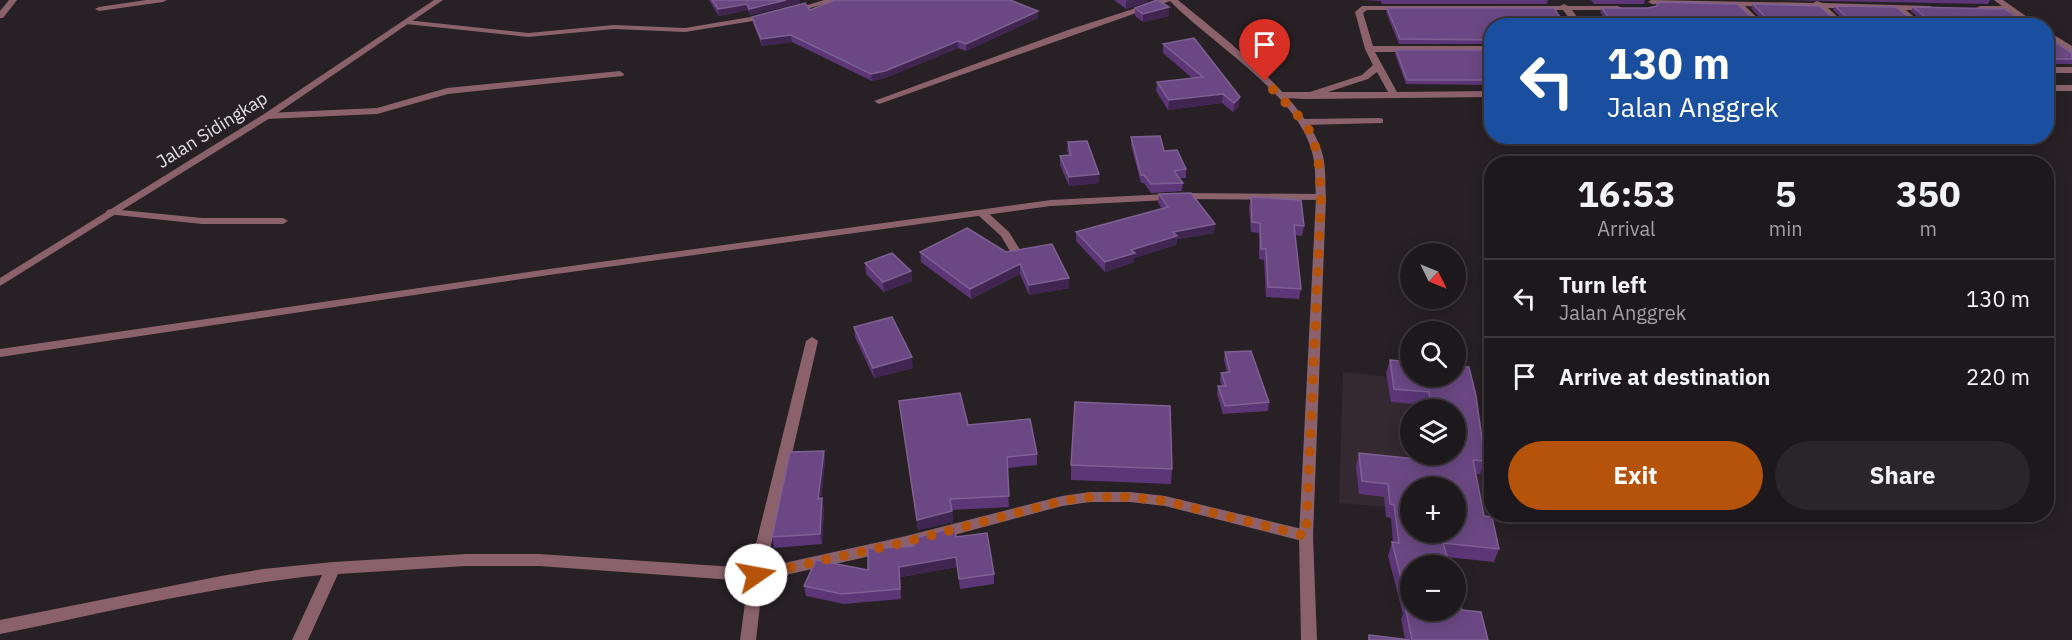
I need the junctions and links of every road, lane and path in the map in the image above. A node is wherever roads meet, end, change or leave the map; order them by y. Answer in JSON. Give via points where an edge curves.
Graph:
{"nodes":[{"id":1,"x":163,"y":0,"type":"edge"},
{"id":2,"x":439,"y":0,"type":"edge"},
{"id":3,"x":833,"y":0,"type":"edge"},
{"id":4,"x":1168,"y":0,"type":"edge"},
{"id":5,"x":1173,"y":0,"type":"edge"},
{"id":6,"x":1475,"y":0,"type":"edge"},
{"id":7,"x":1560,"y":0,"type":"edge"},
{"id":8,"x":1887,"y":0,"type":"edge"},
{"id":9,"x":1998,"y":0,"type":"edge"},
{"id":10,"x":12,"y":1,"type":"edge"},
{"id":11,"x":1736,"y":2,"type":"edge"},
{"id":12,"x":0,"y":3,"type":"edge"},
{"id":13,"x":1649,"y":3,"type":"edge"},
{"id":14,"x":1816,"y":3,"type":"edge"},
{"id":15,"x":1897,"y":7,"type":"junction"},
{"id":16,"x":1480,"y":8,"type":"junction"},
{"id":17,"x":1566,"y":8,"type":"junction"},
{"id":18,"x":1623,"y":8,"type":"edge"},
{"id":19,"x":1942,"y":8,"type":"edge"},
{"id":20,"x":1965,"y":8,"type":"edge"},
{"id":21,"x":99,"y":9,"type":"dead end"},
{"id":22,"x":2011,"y":9,"type":"junction"},
{"id":23,"x":784,"y":13,"type":"edge"},
{"id":24,"x":774,"y":15,"type":"edge"},
{"id":25,"x":0,"y":16,"type":"edge"},
{"id":26,"x":1574,"y":18,"type":"edge"},
{"id":27,"x":1753,"y":18,"type":"edge"},
{"id":28,"x":1834,"y":18,"type":"edge"},
{"id":29,"x":1911,"y":18,"type":"edge"},
{"id":30,"x":2024,"y":18,"type":"edge"},
{"id":31,"x":406,"y":22,"type":"junction"},
{"id":32,"x":2054,"y":37,"type":"edge"},
{"id":33,"x":2054,"y":40,"type":"edge"},
{"id":34,"x":2058,"y":40,"type":"junction"},
{"id":35,"x":1369,"y":49,"type":"junction"},
{"id":36,"x":1484,"y":49,"type":"edge"},
{"id":37,"x":2072,"y":50,"type":"edge"},
{"id":38,"x":1378,"y":66,"type":"junction"},
{"id":39,"x":2054,"y":70,"type":"edge"},
{"id":40,"x":2072,"y":70,"type":"edge"},
{"id":41,"x":620,"y":74,"type":"dead end"},
{"id":42,"x":2054,"y":88,"type":"edge"},
{"id":43,"x":2072,"y":88,"type":"edge"},
{"id":44,"x":1484,"y":94,"type":"edge"},
{"id":45,"x":1281,"y":95,"type":"junction"},
{"id":46,"x":1394,"y":95,"type":"junction"},
{"id":47,"x":1307,"y":96,"type":"junction"},
{"id":48,"x":879,"y":101,"type":"dead end"},
{"id":49,"x":267,"y":116,"type":"junction"},
{"id":50,"x":1304,"y":122,"type":"junction"},
{"id":51,"x":1380,"y":122,"type":"dead end"},
{"id":52,"x":1321,"y":197,"type":"junction"},
{"id":53,"x":111,"y":212,"type":"junction"},
{"id":54,"x":982,"y":213,"type":"junction"},
{"id":55,"x":283,"y":221,"type":"dead end"},
{"id":56,"x":1018,"y":256,"type":"edge"},
{"id":57,"x":0,"y":283,"type":"edge"},
{"id":58,"x":812,"y":341,"type":"dead end"},
{"id":59,"x":0,"y":352,"type":"edge"},
{"id":60,"x":1306,"y":536,"type":"junction"},
{"id":61,"x":333,"y":568,"type":"junction"},
{"id":62,"x":756,"y":575,"type":"junction"},
{"id":63,"x":0,"y":627,"type":"edge"},
{"id":64,"x":300,"y":640,"type":"edge"},
{"id":65,"x":748,"y":640,"type":"edge"},
{"id":66,"x":1309,"y":640,"type":"edge"}],
"edges":[{"from":1,"to":21,"type":"street"},
{"from":2,"to":31,"type":"street","name":"Jalan Sidingkap"},
{"from":3,"to":23,"type":"street"},
{"from":4,"to":48,"type":"street"},
{"from":5,"to":45,"type":"street"},
{"from":6,"to":16,"type":"street"},
{"from":7,"to":17,"type":"street"},
{"from":8,"to":15,"type":"street"},
{"from":9,"to":22,"type":"street"},
{"from":10,"to":12,"type":"street"},
{"from":10,"to":25,"type":"street"},
{"from":11,"to":13,"type":"street"},
{"from":11,"to":14,"type":"street"},
{"from":11,"to":27,"type":"street"},
{"from":14,"to":15,"type":"street"},
{"from":14,"to":28,"type":"street"},
{"from":15,"to":19,"type":"street"},
{"from":15,"to":29,"type":"street"},
{"from":16,"to":17,"type":"street"},
{"from":16,"to":35,"type":"street","via":[[1362,9],[1359,12]]},
{"from":17,"to":18,"type":"street"},
{"from":17,"to":26,"type":"street"},
{"from":20,"to":22,"type":"street"},
{"from":22,"to":30,"type":"street"},
{"from":24,"to":31,"type":"street","via":[[685,30],[614,27],[528,35]]},
{"from":31,"to":49,"type":"street","name":"Jalan Sidingkap"},
{"from":32,"to":34,"type":"street"},
{"from":33,"to":34,"type":"street"},
{"from":34,"to":37,"type":"street"},
{"from":35,"to":36,"type":"street"},
{"from":35,"to":38,"type":"street"},
{"from":38,"to":46,"type":"street"},
{"from":38,"to":47,"type":"street","via":[[1365,77]]},
{"from":39,"to":40,"type":"street"},
{"from":41,"to":49,"type":"street","via":[[447,91],[377,111]]},
{"from":42,"to":43,"type":"street"},
{"from":44,"to":46,"type":"street"},
{"from":45,"to":47,"type":"street"},
{"from":45,"to":50,"type":"street"},
{"from":46,"to":47,"type":"street"},
{"from":49,"to":53,"type":"street","name":"Jalan Sidingkap"},
{"from":50,"to":51,"type":"street"},
{"from":50,"to":52,"type":"street","via":[[1318,155]]},
{"from":52,"to":54,"type":"street","via":[[1112,199]]},
{"from":52,"to":60,"type":"street"},
{"from":53,"to":55,"type":"street","via":[[202,221]]},
{"from":53,"to":57,"type":"street","name":"Jalan Sidingkap"},
{"from":54,"to":56,"type":"street","via":[[1005,234]]},
{"from":54,"to":59,"type":"street"},
{"from":58,"to":62,"type":"street"},
{"from":60,"to":62,"type":"street","via":[[1165,501],[1090,497]]},
{"from":60,"to":66,"type":"street"},
{"from":61,"to":62,"type":"street","via":[[539,560]]},
{"from":61,"to":63,"type":"street","via":[[232,580]]},
{"from":61,"to":64,"type":"street"},
{"from":62,"to":65,"type":"street"}]}
